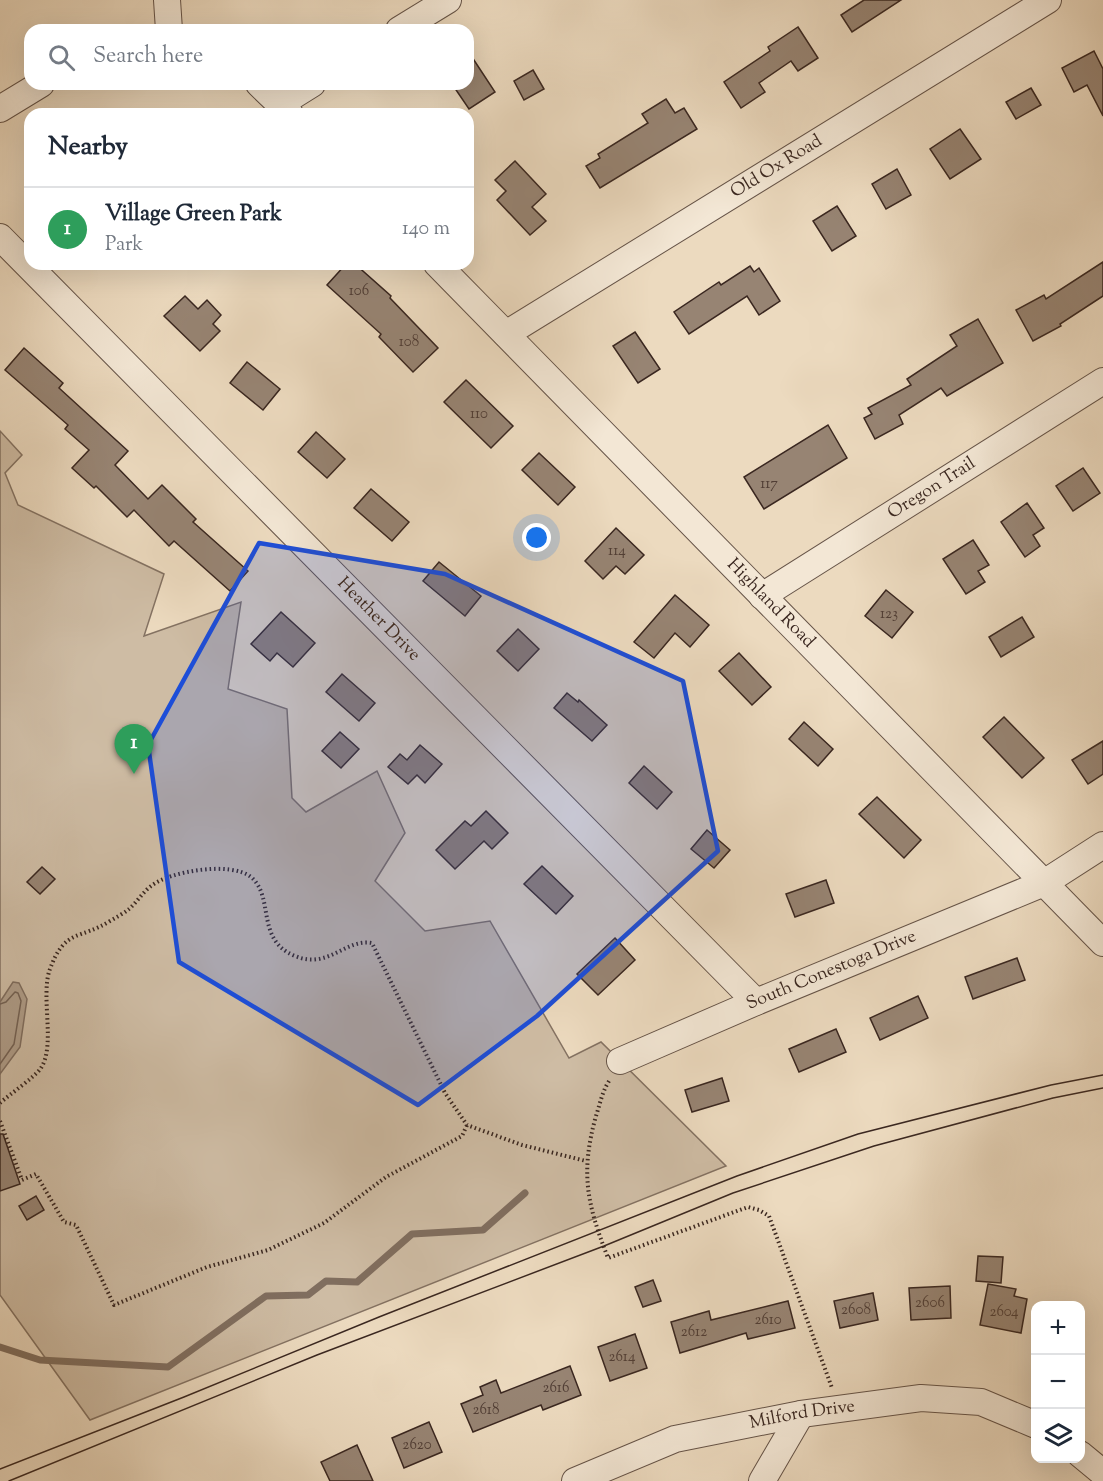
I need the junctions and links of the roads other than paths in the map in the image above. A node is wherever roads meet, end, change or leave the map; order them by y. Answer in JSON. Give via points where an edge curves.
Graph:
{"nodes":[{"id":1,"x":167,"y":0,"type":"edge"},
{"id":2,"x":448,"y":0,"type":"edge"},
{"id":3,"x":1048,"y":0,"type":"edge"},
{"id":4,"x":169,"y":24,"type":"edge"},
{"id":5,"x":409,"y":24,"type":"edge"},
{"id":6,"x":31,"y":90,"type":"edge"},
{"id":7,"x":265,"y":90,"type":"edge"},
{"id":8,"x":306,"y":90,"type":"edge"},
{"id":9,"x":284,"y":108,"type":"edge"},
{"id":10,"x":286,"y":108,"type":"edge"},
{"id":11,"x":0,"y":110,"type":"edge"},
{"id":12,"x":0,"y":237,"type":"edge"},
{"id":13,"x":24,"y":261,"type":"edge"},
{"id":14,"x":33,"y":270,"type":"edge"},
{"id":15,"x":443,"y":270,"type":"edge"},
{"id":16,"x":506,"y":334,"type":"junction"},
{"id":17,"x":1103,"y":381,"type":"edge"},
{"id":18,"x":762,"y":596,"type":"junction"},
{"id":19,"x":1103,"y":845,"type":"edge"},
{"id":20,"x":1044,"y":883,"type":"junction"},
{"id":21,"x":1103,"y":943,"type":"edge"},
{"id":22,"x":756,"y":1002,"type":"junction"},
{"id":23,"x":620,"y":1061,"type":"road end"},
{"id":24,"x":801,"y":1413,"type":"junction"},
{"id":25,"x":1031,"y":1423,"type":"edge"},
{"id":26,"x":1085,"y":1459,"type":"edge"},
{"id":27,"x":1103,"y":1473,"type":"edge"},
{"id":28,"x":575,"y":1481,"type":"edge"},
{"id":29,"x":762,"y":1481,"type":"edge"}],
"edges":[{"from":1,"to":4,"type":"street"},
{"from":2,"to":5,"type":"street"},
{"from":3,"to":16,"type":"street","name":"Old Ox Road"},
{"from":6,"to":11,"type":"street"},
{"from":7,"to":9,"type":"street"},
{"from":8,"to":10,"type":"street"},
{"from":12,"to":13,"type":"street","name":"Heather Drive"},
{"from":14,"to":22,"type":"street","name":"Heather Drive"},
{"from":15,"to":16,"type":"street","name":"Highland Road"},
{"from":16,"to":18,"type":"street","name":"Highland Road"},
{"from":17,"to":18,"type":"street","name":"Oregon Trail"},
{"from":18,"to":20,"type":"street","name":"Highland Road"},
{"from":19,"to":20,"type":"street","name":"South Conestoga Drive"},
{"from":20,"to":21,"type":"street","name":"Highland Road"},
{"from":20,"to":22,"type":"street","name":"South Conestoga Drive"},
{"from":22,"to":23,"type":"street","name":"South Conestoga Drive"},
{"from":24,"to":25,"type":"street","name":"Milford Drive","via":[[921,1398],[981,1402]]},
{"from":24,"to":28,"type":"street","name":"Milford Drive","via":[[675,1439]]},
{"from":24,"to":29,"type":"street"},
{"from":26,"to":27,"type":"street"}]}
